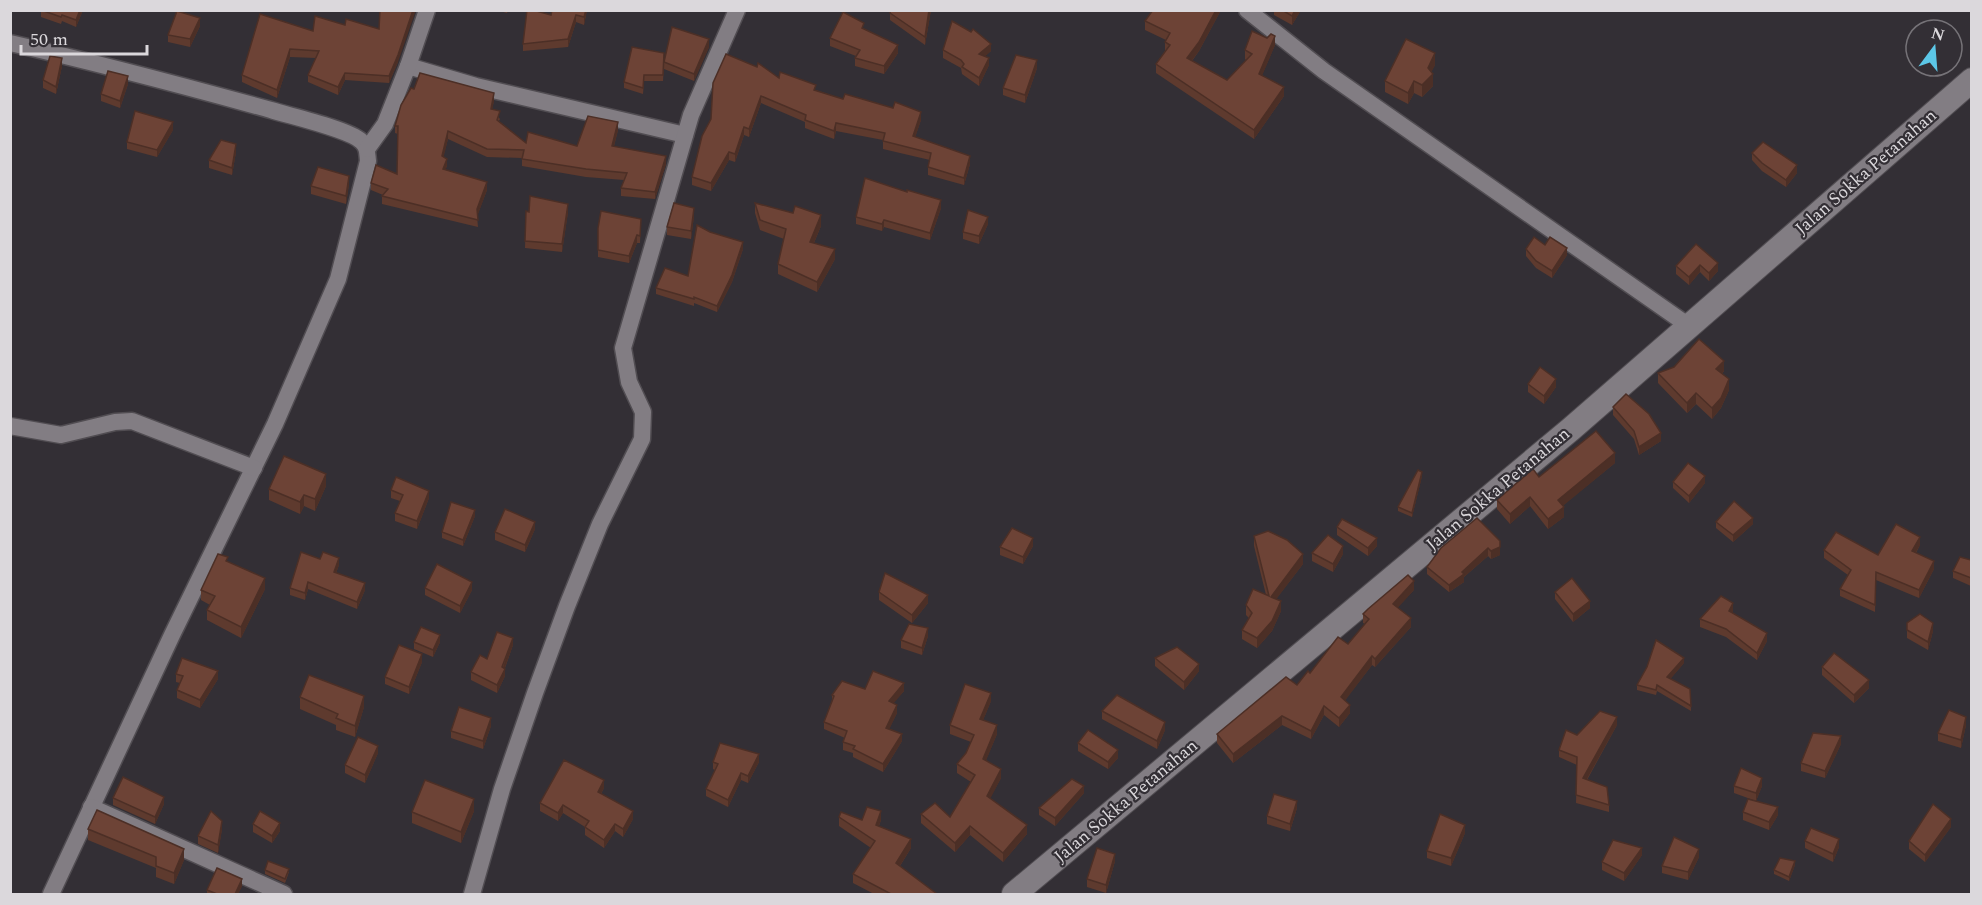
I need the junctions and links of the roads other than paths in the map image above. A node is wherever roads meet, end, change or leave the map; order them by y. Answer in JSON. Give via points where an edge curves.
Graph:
{"nodes":[{"id":1,"x":426,"y":10,"type":"edge"},
{"id":2,"x":737,"y":10,"type":"edge"},
{"id":3,"x":1247,"y":10,"type":"edge"},
{"id":4,"x":10,"y":43,"type":"edge"},
{"id":5,"x":408,"y":66,"type":"junction"},
{"id":6,"x":1971,"y":80,"type":"edge"},
{"id":7,"x":685,"y":135,"type":"junction"},
{"id":8,"x":367,"y":149,"type":"junction"},
{"id":9,"x":1689,"y":326,"type":"junction"},
{"id":10,"x":10,"y":426,"type":"edge"},
{"id":11,"x":254,"y":468,"type":"junction"},
{"id":12,"x":91,"y":807,"type":"junction"},
{"id":13,"x":1021,"y":893,"type":"edge"},
{"id":14,"x":51,"y":894,"type":"edge"},
{"id":15,"x":284,"y":894,"type":"edge"},
{"id":16,"x":472,"y":894,"type":"edge"}],
"edges":[{"from":1,"to":5,"type":"street"},
{"from":2,"to":7,"type":"street"},
{"from":3,"to":9,"type":"street","via":[[1324,71]]},
{"from":4,"to":8,"type":"street","via":[[96,62],[304,120],[361,140]]},
{"from":5,"to":7,"type":"street"},
{"from":5,"to":8,"type":"street","via":[[385,124]]},
{"from":6,"to":9,"type":"main road","name":"Jalan Sokka Petanahan"},
{"from":7,"to":16,"type":"street","via":[[623,348],[629,382],[643,412],[642,439],[600,524],[567,606],[502,789]]},
{"from":8,"to":11,"type":"street","via":[[368,161],[338,279]]},
{"from":9,"to":13,"type":"main road","name":"Jalan Sokka Petanahan"},
{"from":10,"to":11,"type":"street","via":[[61,435],[132,421]]},
{"from":11,"to":12,"type":"street"},
{"from":12,"to":14,"type":"street"},
{"from":12,"to":15,"type":"street"}]}
